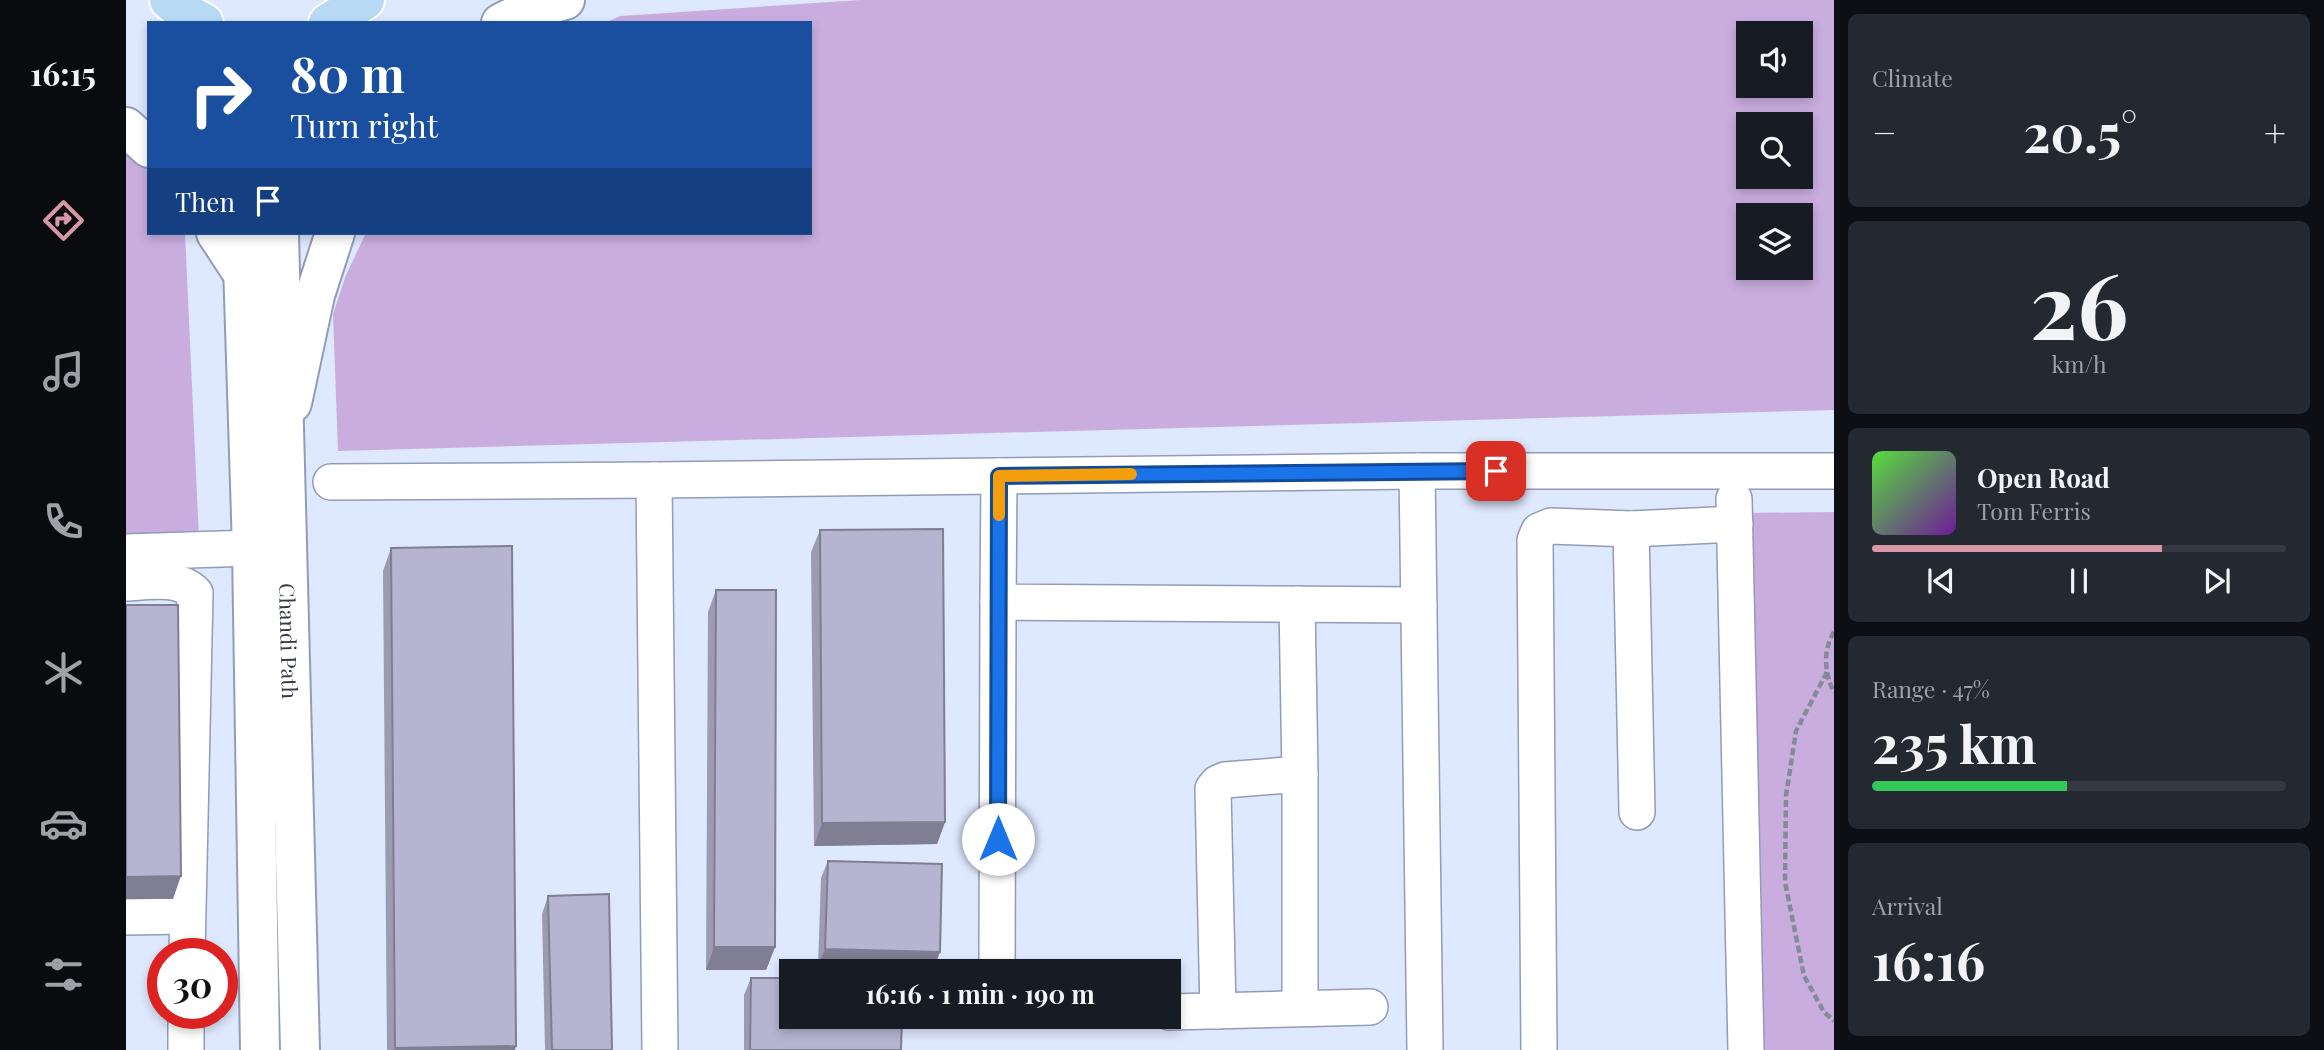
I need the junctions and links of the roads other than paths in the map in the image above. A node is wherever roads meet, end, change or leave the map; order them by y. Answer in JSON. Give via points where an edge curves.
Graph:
{"nodes":[{"id":1,"x":365,"y":0,"type":"edge"},
{"id":2,"x":565,"y":0,"type":"edge"},
{"id":3,"x":331,"y":21,"type":"edge"},
{"id":4,"x":505,"y":21,"type":"edge"},
{"id":5,"x":126,"y":127,"type":"edge"},
{"id":6,"x":147,"y":146,"type":"edge"},
{"id":7,"x":217,"y":235,"type":"edge"},
{"id":8,"x":242,"y":235,"type":"edge"},
{"id":9,"x":279,"y":235,"type":"edge"},
{"id":10,"x":334,"y":235,"type":"edge"},
{"id":11,"x":243,"y":274,"type":"junction"},
{"id":12,"x":284,"y":470,"type":"junction"},
{"id":13,"x":1417,"y":471,"type":"junction"},
{"id":14,"x":1734,"y":471,"type":"junction"},
{"id":15,"x":1834,"y":471,"type":"edge"},
{"id":16,"x":999,"y":476,"type":"junction"},
{"id":17,"x":654,"y":480,"type":"junction"},
{"id":18,"x":331,"y":481,"type":"dead end"},
{"id":19,"x":1735,"y":524,"type":"junction"},
{"id":20,"x":1631,"y":529,"type":"junction"},
{"id":21,"x":252,"y":548,"type":"junction"},
{"id":22,"x":126,"y":552,"type":"edge"},
{"id":23,"x":126,"y":583,"type":"edge"},
{"id":24,"x":998,"y":603,"type":"junction"},
{"id":25,"x":1297,"y":604,"type":"junction"},
{"id":26,"x":1419,"y":605,"type":"junction"},
{"id":27,"x":1300,"y":774,"type":"junction"},
{"id":28,"x":1637,"y":812,"type":"dead end"},
{"id":29,"x":187,"y":916,"type":"junction"},
{"id":30,"x":126,"y":917,"type":"edge"},
{"id":31,"x":187,"y":938,"type":"edge"},
{"id":32,"x":997,"y":959,"type":"edge"},
{"id":33,"x":1370,"y":1007,"type":"dead end"},
{"id":34,"x":1300,"y":1008,"type":"junction"},
{"id":35,"x":1218,"y":1011,"type":"junction"},
{"id":36,"x":1181,"y":1012,"type":"edge"},
{"id":37,"x":186,"y":1029,"type":"edge"},
{"id":38,"x":186,"y":1050,"type":"edge"},
{"id":39,"x":260,"y":1050,"type":"edge"},
{"id":40,"x":300,"y":1050,"type":"edge"},
{"id":41,"x":660,"y":1050,"type":"edge"},
{"id":42,"x":1425,"y":1050,"type":"edge"},
{"id":43,"x":1539,"y":1050,"type":"edge"},
{"id":44,"x":1746,"y":1050,"type":"edge"}],
"edges":[{"from":1,"to":3,"type":"highway"},
{"from":2,"to":4,"type":"main road"},
{"from":5,"to":6,"type":"main road"},
{"from":7,"to":11,"type":"main road"},
{"from":8,"to":11,"type":"main road","name":"Chandi Path"},
{"from":9,"to":12,"type":"main road","name":"Chandi Path"},
{"from":10,"to":12,"type":"main road","via":[[301,353]]},
{"from":11,"to":21,"type":"main road","name":"Chandi Path"},
{"from":12,"to":40,"type":"main road","name":"Chandi Path"},
{"from":13,"to":14,"type":"street"},
{"from":13,"to":16,"type":"street"},
{"from":13,"to":26,"type":"street"},
{"from":14,"to":15,"type":"street"},
{"from":14,"to":19,"type":"street"},
{"from":16,"to":17,"type":"street"},
{"from":16,"to":24,"type":"street"},
{"from":17,"to":18,"type":"street"},
{"from":17,"to":41,"type":"street"},
{"from":19,"to":20,"type":"street"},
{"from":19,"to":44,"type":"street"},
{"from":20,"to":28,"type":"street"},
{"from":20,"to":43,"type":"street","via":[[1551,526],[1538,531],[1535,540]]},
{"from":21,"to":22,"type":"street"},
{"from":21,"to":39,"type":"main road","name":"Chandi Path"},
{"from":23,"to":29,"type":"street","via":[[172,582],[195,593]]},
{"from":24,"to":25,"type":"street"},
{"from":24,"to":32,"type":"street"},
{"from":25,"to":26,"type":"street"},
{"from":25,"to":27,"type":"street"},
{"from":26,"to":42,"type":"street"},
{"from":27,"to":34,"type":"street"},
{"from":27,"to":35,"type":"street","via":[[1225,780],[1213,789]]},
{"from":29,"to":30,"type":"street"},
{"from":29,"to":31,"type":"street"},
{"from":33,"to":34,"type":"street"},
{"from":34,"to":35,"type":"street"},
{"from":35,"to":36,"type":"street"},
{"from":37,"to":38,"type":"street"}]}
